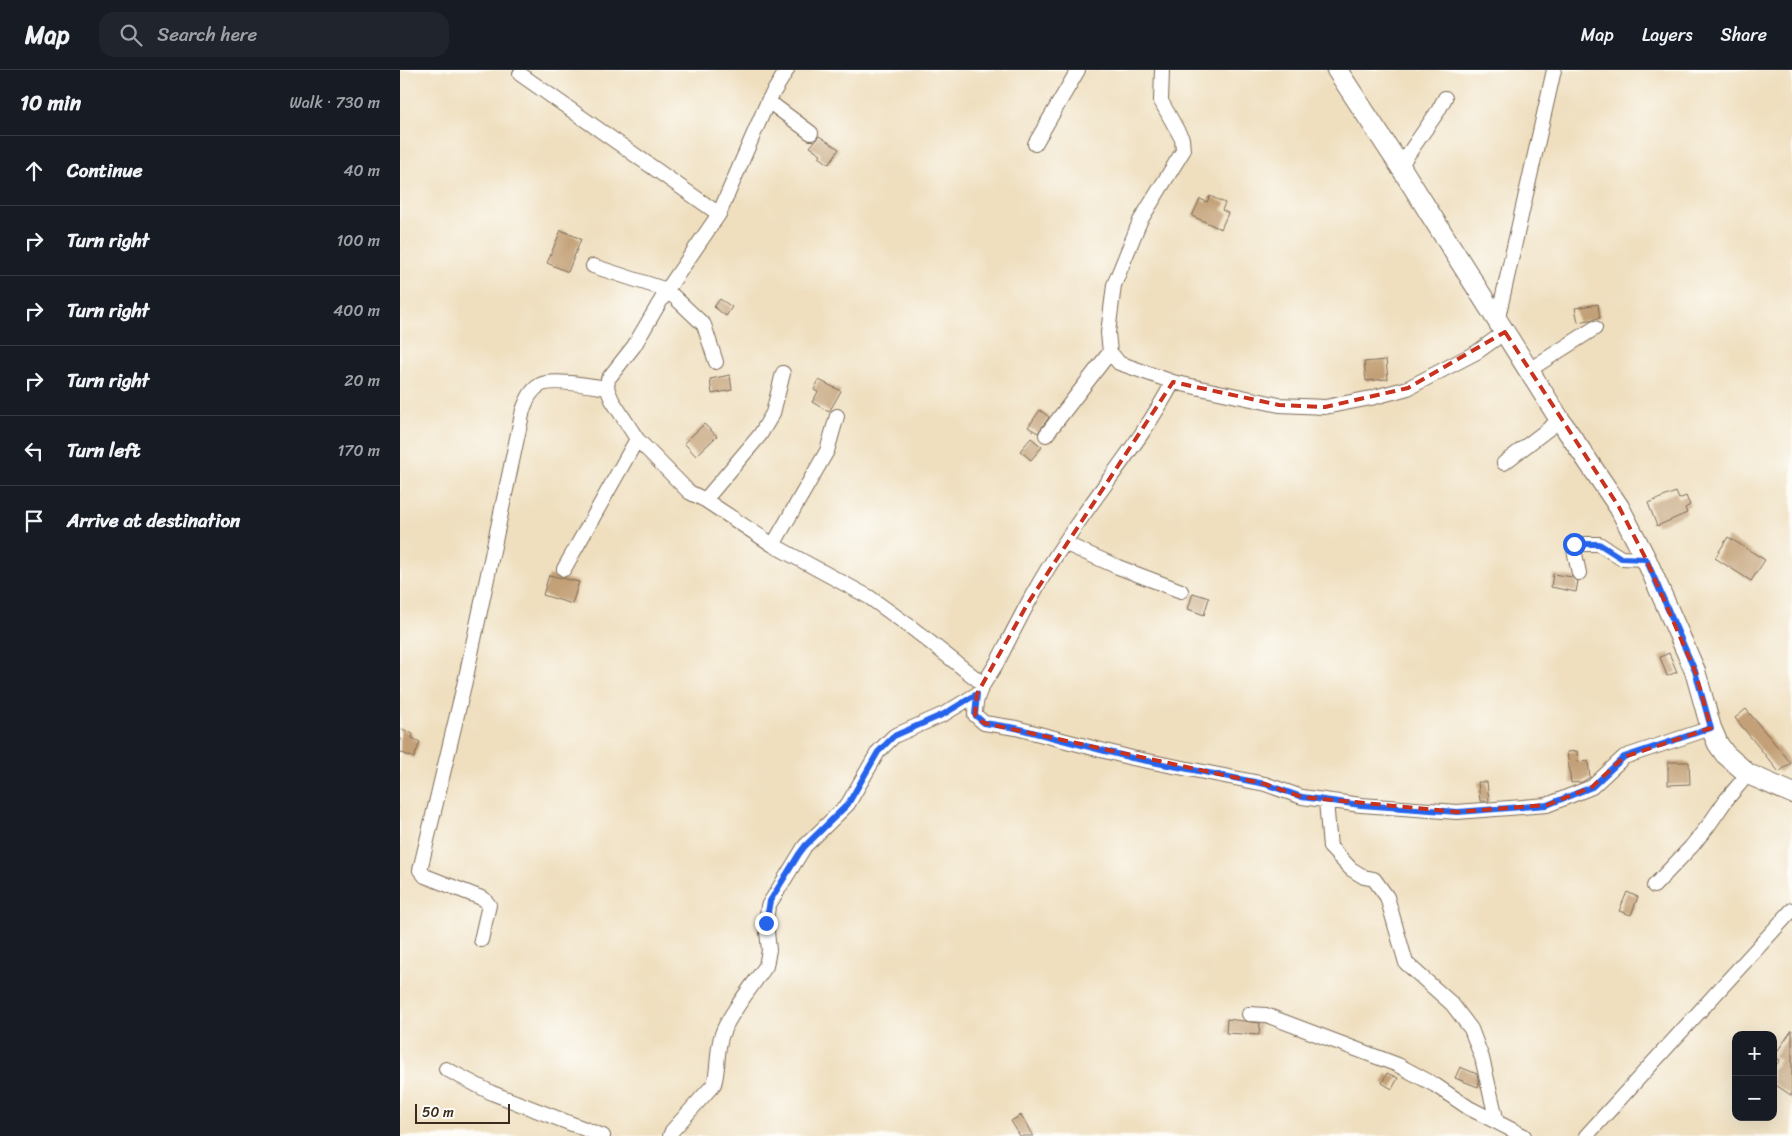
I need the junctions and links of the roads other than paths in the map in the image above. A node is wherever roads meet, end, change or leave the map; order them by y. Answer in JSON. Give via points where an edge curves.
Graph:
{"nodes":[{"id":1,"x":787,"y":70,"type":"edge"},
{"id":2,"x":1078,"y":70,"type":"edge"},
{"id":3,"x":1162,"y":70,"type":"edge"},
{"id":4,"x":1337,"y":70,"type":"edge"},
{"id":5,"x":1554,"y":70,"type":"edge"},
{"id":6,"x":520,"y":74,"type":"dead end"},
{"id":7,"x":1445,"y":98,"type":"dead end"},
{"id":8,"x":768,"y":101,"type":"junction"},
{"id":9,"x":811,"y":133,"type":"dead end"},
{"id":10,"x":1035,"y":144,"type":"dead end"},
{"id":11,"x":1400,"y":166,"type":"junction"},
{"id":12,"x":719,"y":214,"type":"junction"},
{"id":13,"x":593,"y":266,"type":"dead end"},
{"id":14,"x":667,"y":290,"type":"junction"},
{"id":15,"x":1501,"y":327,"type":"junction"},
{"id":16,"x":1595,"y":328,"type":"dead end"},
{"id":17,"x":1110,"y":352,"type":"junction"},
{"id":18,"x":716,"y":362,"type":"dead end"},
{"id":19,"x":1529,"y":370,"type":"junction"},
{"id":20,"x":783,"y":373,"type":"dead end"},
{"id":21,"x":1173,"y":382,"type":"junction"},
{"id":22,"x":607,"y":388,"type":"junction"},
{"id":23,"x":837,"y":416,"type":"dead end"},
{"id":24,"x":1560,"y":420,"type":"junction"},
{"id":25,"x":1046,"y":435,"type":"dead end"},
{"id":26,"x":637,"y":439,"type":"junction"},
{"id":27,"x":1504,"y":462,"type":"dead end"},
{"id":28,"x":705,"y":500,"type":"junction"},
{"id":29,"x":1064,"y":542,"type":"junction"},
{"id":30,"x":773,"y":545,"type":"junction"},
{"id":31,"x":1646,"y":559,"type":"junction"},
{"id":32,"x":564,"y":569,"type":"dead end"},
{"id":33,"x":1579,"y":573,"type":"dead end"},
{"id":34,"x":1181,"y":591,"type":"dead end"},
{"id":35,"x":980,"y":689,"type":"junction"},
{"id":36,"x":1711,"y":728,"type":"junction"},
{"id":37,"x":1748,"y":774,"type":"junction"},
{"id":38,"x":1792,"y":793,"type":"edge"},
{"id":39,"x":1326,"y":801,"type":"junction"},
{"id":40,"x":1654,"y":886,"type":"dead end"},
{"id":41,"x":1792,"y":910,"type":"edge"},
{"id":42,"x":481,"y":940,"type":"dead end"},
{"id":43,"x":1248,"y":1014,"type":"dead end"},
{"id":44,"x":446,"y":1069,"type":"dead end"},
{"id":45,"x":1497,"y":1122,"type":"junction"},
{"id":46,"x":603,"y":1136,"type":"edge"},
{"id":47,"x":670,"y":1136,"type":"edge"},
{"id":48,"x":1524,"y":1136,"type":"edge"},
{"id":49,"x":1586,"y":1136,"type":"edge"}],
"edges":[{"from":1,"to":8,"type":"street"},
{"from":2,"to":10,"type":"street"},
{"from":3,"to":17,"type":"street","via":[[1161,101],[1182,139],[1183,151],[1140,221],[1114,285],[1108,333]]},
{"from":4,"to":11,"type":"street"},
{"from":5,"to":15,"type":"street"},
{"from":6,"to":12,"type":"street"},
{"from":7,"to":11,"type":"street"},
{"from":8,"to":9,"type":"street"},
{"from":8,"to":12,"type":"street"},
{"from":11,"to":15,"type":"street"},
{"from":12,"to":14,"type":"street"},
{"from":13,"to":14,"type":"street"},
{"from":14,"to":18,"type":"street","via":[[704,325]]},
{"from":14,"to":22,"type":"street","via":[[634,346],[608,379]]},
{"from":15,"to":19,"type":"street"},
{"from":15,"to":21,"type":"street","via":[[1477,352],[1408,388],[1325,407],[1279,405]]},
{"from":16,"to":19,"type":"street"},
{"from":17,"to":21,"type":"street","via":[[1118,363]]},
{"from":17,"to":25,"type":"street"},
{"from":19,"to":24,"type":"street"},
{"from":20,"to":28,"type":"street","via":[[773,413],[760,435]]},
{"from":21,"to":29,"type":"street","via":[[1158,409]]},
{"from":22,"to":26,"type":"street"},
{"from":22,"to":42,"type":"street","via":[[542,383],[530,394],[523,410],[470,659],[420,870],[425,876],[484,899],[488,905]]},
{"from":23,"to":30,"type":"street","via":[[827,451]]},
{"from":24,"to":27,"type":"street"},
{"from":24,"to":31,"type":"street","via":[[1618,507]]},
{"from":26,"to":28,"type":"street","via":[[689,492]]},
{"from":26,"to":32,"type":"street"},
{"from":28,"to":30,"type":"street"},
{"from":29,"to":34,"type":"street"},
{"from":29,"to":35,"type":"street"},
{"from":30,"to":35,"type":"street","via":[[870,597],[912,628]]},
{"from":31,"to":33,"type":"street","via":[[1621,558],[1599,544],[1575,544]]},
{"from":31,"to":36,"type":"street","via":[[1695,671]]},
{"from":35,"to":39,"type":"street","via":[[975,715],[984,723],[1132,758],[1265,784],[1302,797]]},
{"from":35,"to":47,"type":"street","via":[[944,714],[894,736],[878,752],[848,804],[805,846],[768,906],[768,960],[722,1033],[714,1084]]},
{"from":36,"to":37,"type":"street","via":[[1725,754]]},
{"from":36,"to":39,"type":"street","via":[[1624,757],[1592,787],[1547,805],[1458,812]]},
{"from":37,"to":38,"type":"street"},
{"from":37,"to":40,"type":"street","via":[[1691,847]]},
{"from":39,"to":45,"type":"street","via":[[1330,847],[1351,868],[1374,879],[1387,896],[1406,963],[1452,1004],[1471,1029],[1482,1058]]},
{"from":41,"to":49,"type":"street"},
{"from":43,"to":45,"type":"street","via":[[1266,1016],[1398,1065]]},
{"from":44,"to":46,"type":"street","via":[[492,1093]]},
{"from":45,"to":48,"type":"street"}]}
